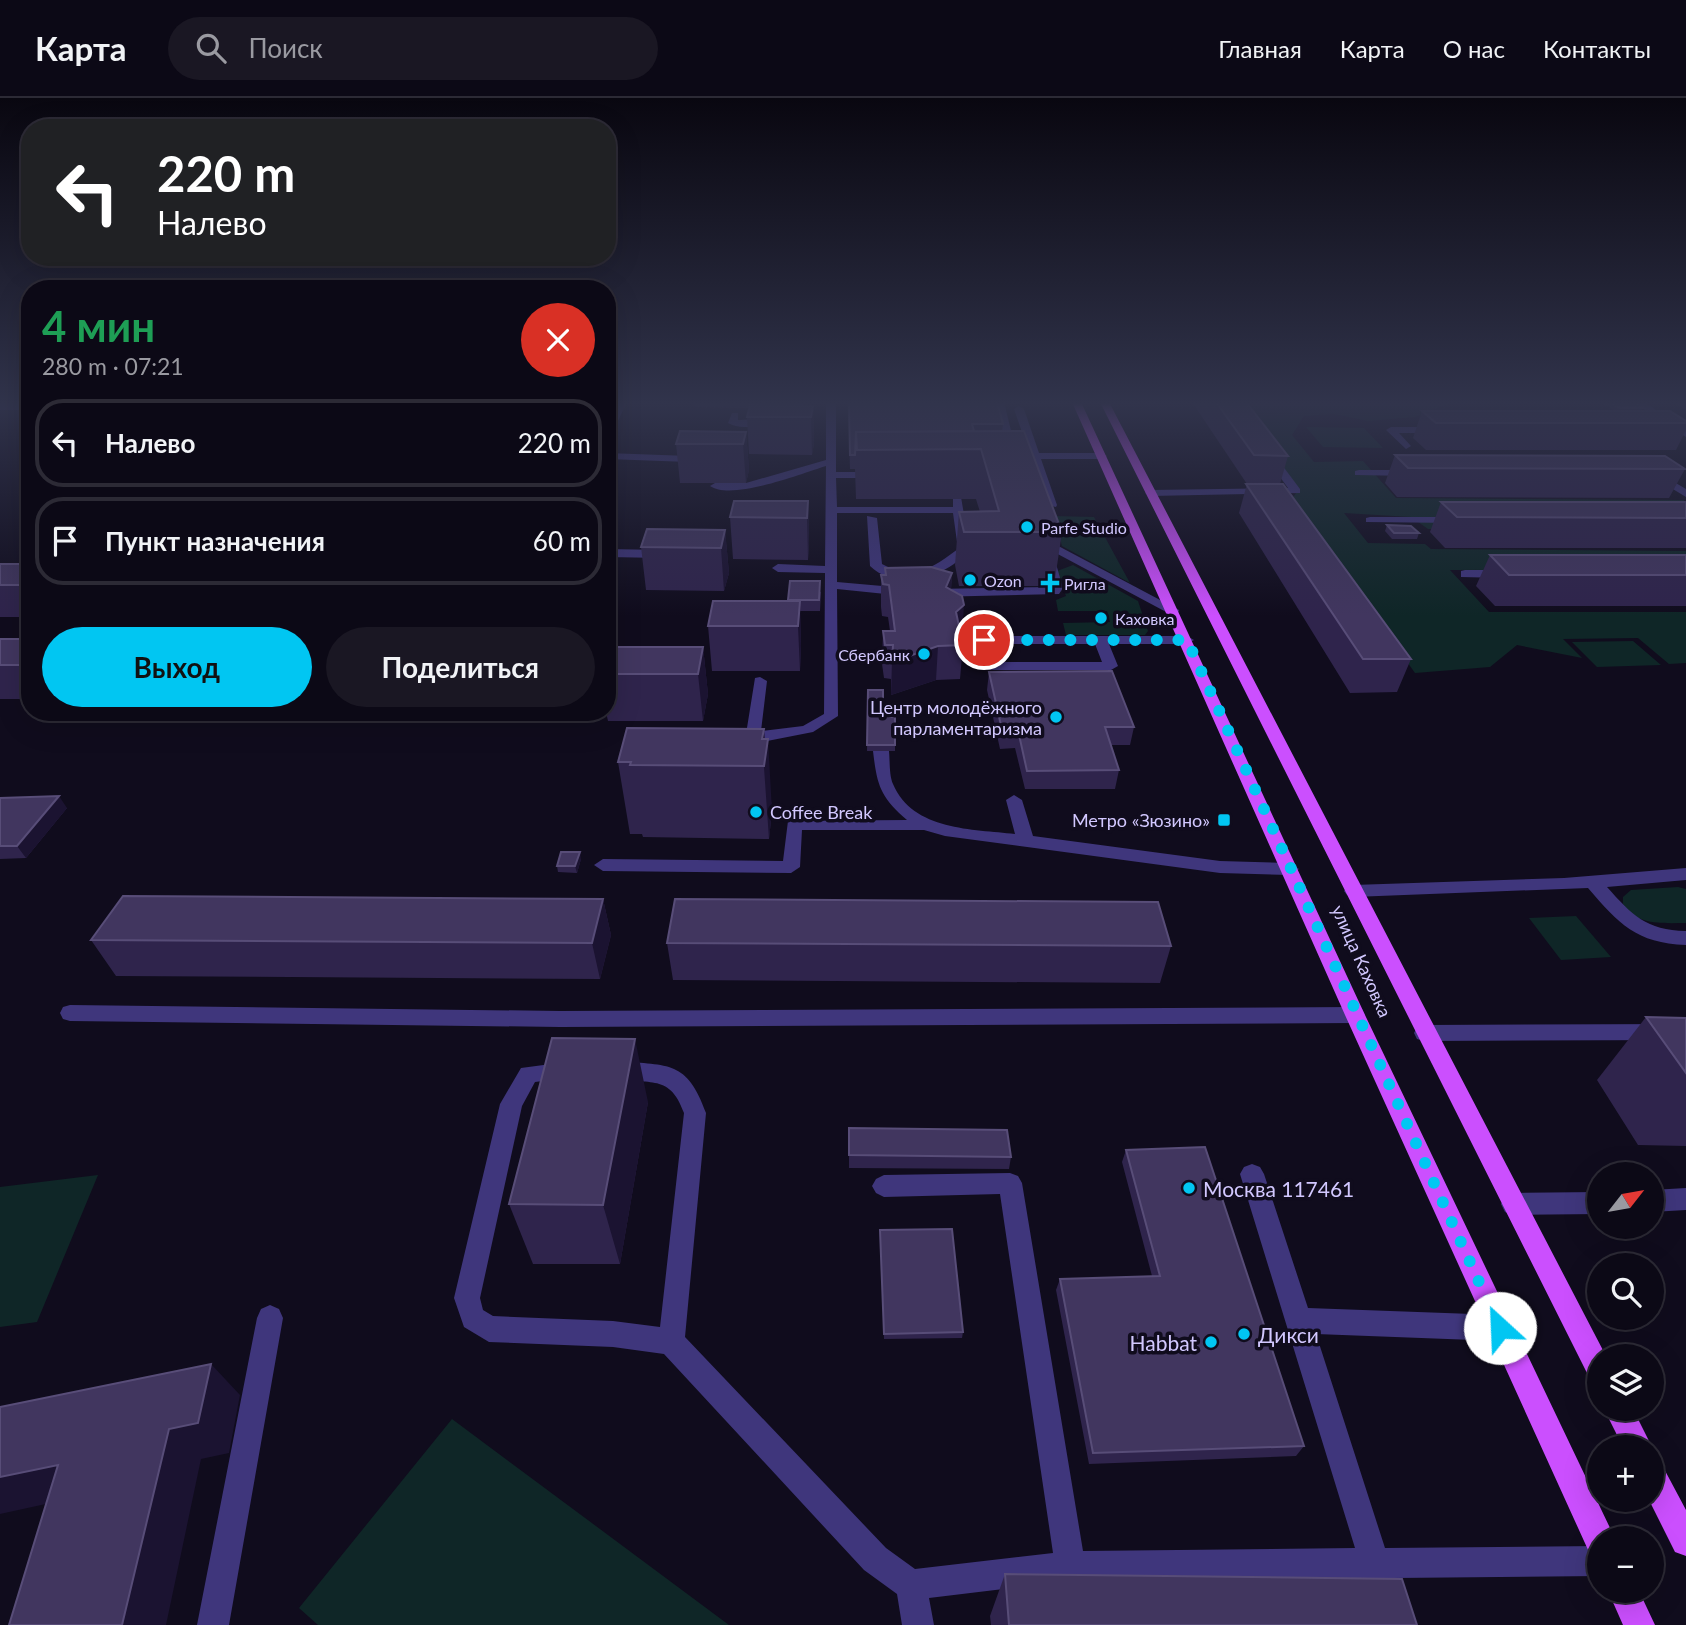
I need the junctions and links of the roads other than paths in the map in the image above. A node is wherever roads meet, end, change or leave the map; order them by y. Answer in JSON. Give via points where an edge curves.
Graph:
{"nodes":[{"id":1,"x":809,"y":473,"type":"edge"},
{"id":2,"x":830,"y":473,"type":"edge"},
{"id":3,"x":878,"y":473,"type":"edge"},
{"id":4,"x":1041,"y":473,"type":"edge"},
{"id":5,"x":1110,"y":473,"type":"edge"},
{"id":6,"x":1140,"y":473,"type":"edge"},
{"id":7,"x":1283,"y":473,"type":"edge"},
{"id":8,"x":1655,"y":473,"type":"edge"},
{"id":9,"x":898,"y":475,"type":"edge"},
{"id":10,"x":715,"y":486,"type":"edge"},
{"id":11,"x":1262,"y":492,"type":"junction"},
{"id":12,"x":1150,"y":493,"type":"junction"},
{"id":13,"x":1686,"y":494,"type":"edge"},
{"id":14,"x":1280,"y":504,"type":"edge"},
{"id":15,"x":1052,"y":505,"type":"edge"},
{"id":16,"x":831,"y":510,"type":"junction"},
{"id":17,"x":871,"y":518,"type":"dead end"},
{"id":18,"x":1370,"y":520,"type":"dead end"},
{"id":19,"x":1467,"y":520,"type":"edge"},
{"id":20,"x":1039,"y":527,"type":"edge"},
{"id":21,"x":1044,"y":542,"type":"junction"},
{"id":22,"x":616,"y":553,"type":"edge"},
{"id":23,"x":673,"y":554,"type":"edge"},
{"id":24,"x":778,"y":568,"type":"edge"},
{"id":25,"x":831,"y":570,"type":"junction"},
{"id":26,"x":1520,"y":573,"type":"edge"},
{"id":27,"x":1465,"y":574,"type":"dead end"},
{"id":28,"x":832,"y":584,"type":"junction"},
{"id":29,"x":1173,"y":610,"type":"junction"},
{"id":30,"x":1187,"y":640,"type":"junction"},
{"id":31,"x":1101,"y":641,"type":"junction"},
{"id":32,"x":760,"y":681,"type":"dead end"},
{"id":33,"x":753,"y":736,"type":"junction"},
{"id":34,"x":730,"y":747,"type":"edge"},
{"id":35,"x":881,"y":751,"type":"edge"},
{"id":36,"x":1014,"y":800,"type":"dead end"},
{"id":37,"x":924,"y":825,"type":"junction"},
{"id":38,"x":1026,"y":841,"type":"junction"},
{"id":39,"x":603,"y":865,"type":"dead end"},
{"id":40,"x":1290,"y":869,"type":"junction"},
{"id":41,"x":1686,"y":874,"type":"edge"},
{"id":42,"x":1593,"y":882,"type":"junction"},
{"id":43,"x":1353,"y":891,"type":"junction"},
{"id":44,"x":1686,"y":938,"type":"edge"},
{"id":45,"x":70,"y":1013,"type":"dead end"},
{"id":46,"x":1355,"y":1014,"type":"junction"},
{"id":47,"x":1686,"y":1032,"type":"edge"},
{"id":48,"x":1424,"y":1033,"type":"junction"},
{"id":49,"x":1252,"y":1174,"type":"dead end"},
{"id":50,"x":884,"y":1186,"type":"dead end"},
{"id":51,"x":1686,"y":1199,"type":"edge"},
{"id":52,"x":1664,"y":1200,"type":"edge"},
{"id":53,"x":1513,"y":1203,"type":"junction"},
{"id":54,"x":1587,"y":1203,"type":"edge"},
{"id":55,"x":270,"y":1318,"type":"dead end"},
{"id":56,"x":1299,"y":1321,"type":"junction"},
{"id":57,"x":1500,"y":1328,"type":"junction"},
{"id":58,"x":671,"y":1342,"type":"junction"},
{"id":59,"x":1587,"y":1347,"type":"edge"},
{"id":60,"x":1664,"y":1498,"type":"edge"},
{"id":61,"x":1593,"y":1526,"type":"edge"},
{"id":62,"x":1686,"y":1541,"type":"edge"},
{"id":63,"x":1587,"y":1561,"type":"edge"},
{"id":64,"x":1373,"y":1564,"type":"junction"},
{"id":65,"x":1070,"y":1566,"type":"junction"},
{"id":66,"x":911,"y":1585,"type":"junction"},
{"id":67,"x":1629,"y":1603,"type":"edge"},
{"id":68,"x":213,"y":1625,"type":"edge"},
{"id":69,"x":918,"y":1625,"type":"edge"},
{"id":70,"x":1394,"y":1625,"type":"edge"},
{"id":71,"x":1639,"y":1625,"type":"edge"}],
"edges":[{"from":1,"to":10,"type":"lane","via":[[747,486]]},
{"from":2,"to":16,"type":"lane"},
{"from":3,"to":9,"type":"lane"},
{"from":4,"to":15,"type":"lane"},
{"from":5,"to":29,"type":"main road","name":"улица Каховка"},
{"from":6,"to":12,"type":"main road","name":"улица Каховка"},
{"from":7,"to":11,"type":"lane","via":[[1296,491]]},
{"from":8,"to":13,"type":"lane"},
{"from":11,"to":12,"type":"lane"},
{"from":11,"to":14,"type":"lane"},
{"from":12,"to":43,"type":"main road","name":"улица Каховка"},
{"from":16,"to":17,"type":"lane","via":[[958,504],[964,550],[934,573],[890,575],[876,566]]},
{"from":16,"to":25,"type":"lane"},
{"from":18,"to":19,"type":"lane"},
{"from":20,"to":21,"type":"lane"},
{"from":21,"to":28,"type":"lane","via":[[1055,591],[939,593]]},
{"from":21,"to":29,"type":"lane"},
{"from":22,"to":23,"type":"lane"},
{"from":24,"to":25,"type":"lane"},
{"from":25,"to":28,"type":"lane"},
{"from":26,"to":27,"type":"lane"},
{"from":28,"to":33,"type":"lane","via":[[831,716],[815,729]]},
{"from":29,"to":30,"type":"main road","name":"улица Каховка"},
{"from":30,"to":31,"type":"lane"},
{"from":30,"to":40,"type":"main road","name":"улица Каховка"},
{"from":31,"to":31,"type":"lane","via":[[1111,666],[988,666],[984,640]]},
{"from":32,"to":33,"type":"lane"},
{"from":33,"to":34,"type":"lane"},
{"from":35,"to":37,"type":"lane","via":[[885,784],[900,805]]},
{"from":36,"to":38,"type":"lane"},
{"from":37,"to":38,"type":"lane"},
{"from":37,"to":39,"type":"lane","via":[[794,825],[791,867]]},
{"from":38,"to":40,"type":"lane","via":[[1220,867]]},
{"from":40,"to":46,"type":"main road","name":"улица Каховка"},
{"from":41,"to":42,"type":"lane"},
{"from":42,"to":43,"type":"lane"},
{"from":42,"to":44,"type":"lane","via":[[1619,913],[1642,930],[1662,939]]},
{"from":43,"to":48,"type":"main road","name":"улица Каховка"},
{"from":45,"to":46,"type":"lane","via":[[547,1019]]},
{"from":46,"to":57,"type":"main road","name":"улица Каховка"},
{"from":47,"to":48,"type":"lane"},
{"from":48,"to":53,"type":"main road","name":"улица Каховка"},
{"from":49,"to":56,"type":"lane"},
{"from":50,"to":65,"type":"lane","via":[[1010,1183]]},
{"from":51,"to":52,"type":"lane"},
{"from":53,"to":54,"type":"lane"},
{"from":53,"to":59,"type":"main road","name":"улица Каховка"},
{"from":55,"to":68,"type":"lane"},
{"from":56,"to":57,"type":"lane"},
{"from":56,"to":64,"type":"lane"},
{"from":57,"to":61,"type":"main road","name":"улица Каховка"},
{"from":58,"to":58,"type":"lane","via":[[613,1334],[489,1329],[473,1318],[467,1298],[511,1104],[529,1074],[620,1070],[668,1075],[687,1090],[695,1114]]},
{"from":58,"to":66,"type":"lane","via":[[875,1559]]},
{"from":60,"to":62,"type":"main road"},
{"from":63,"to":64,"type":"lane"},
{"from":64,"to":65,"type":"lane"},
{"from":64,"to":70,"type":"lane"},
{"from":65,"to":66,"type":"lane"},
{"from":66,"to":69,"type":"lane"},
{"from":67,"to":71,"type":"main road"}]}
